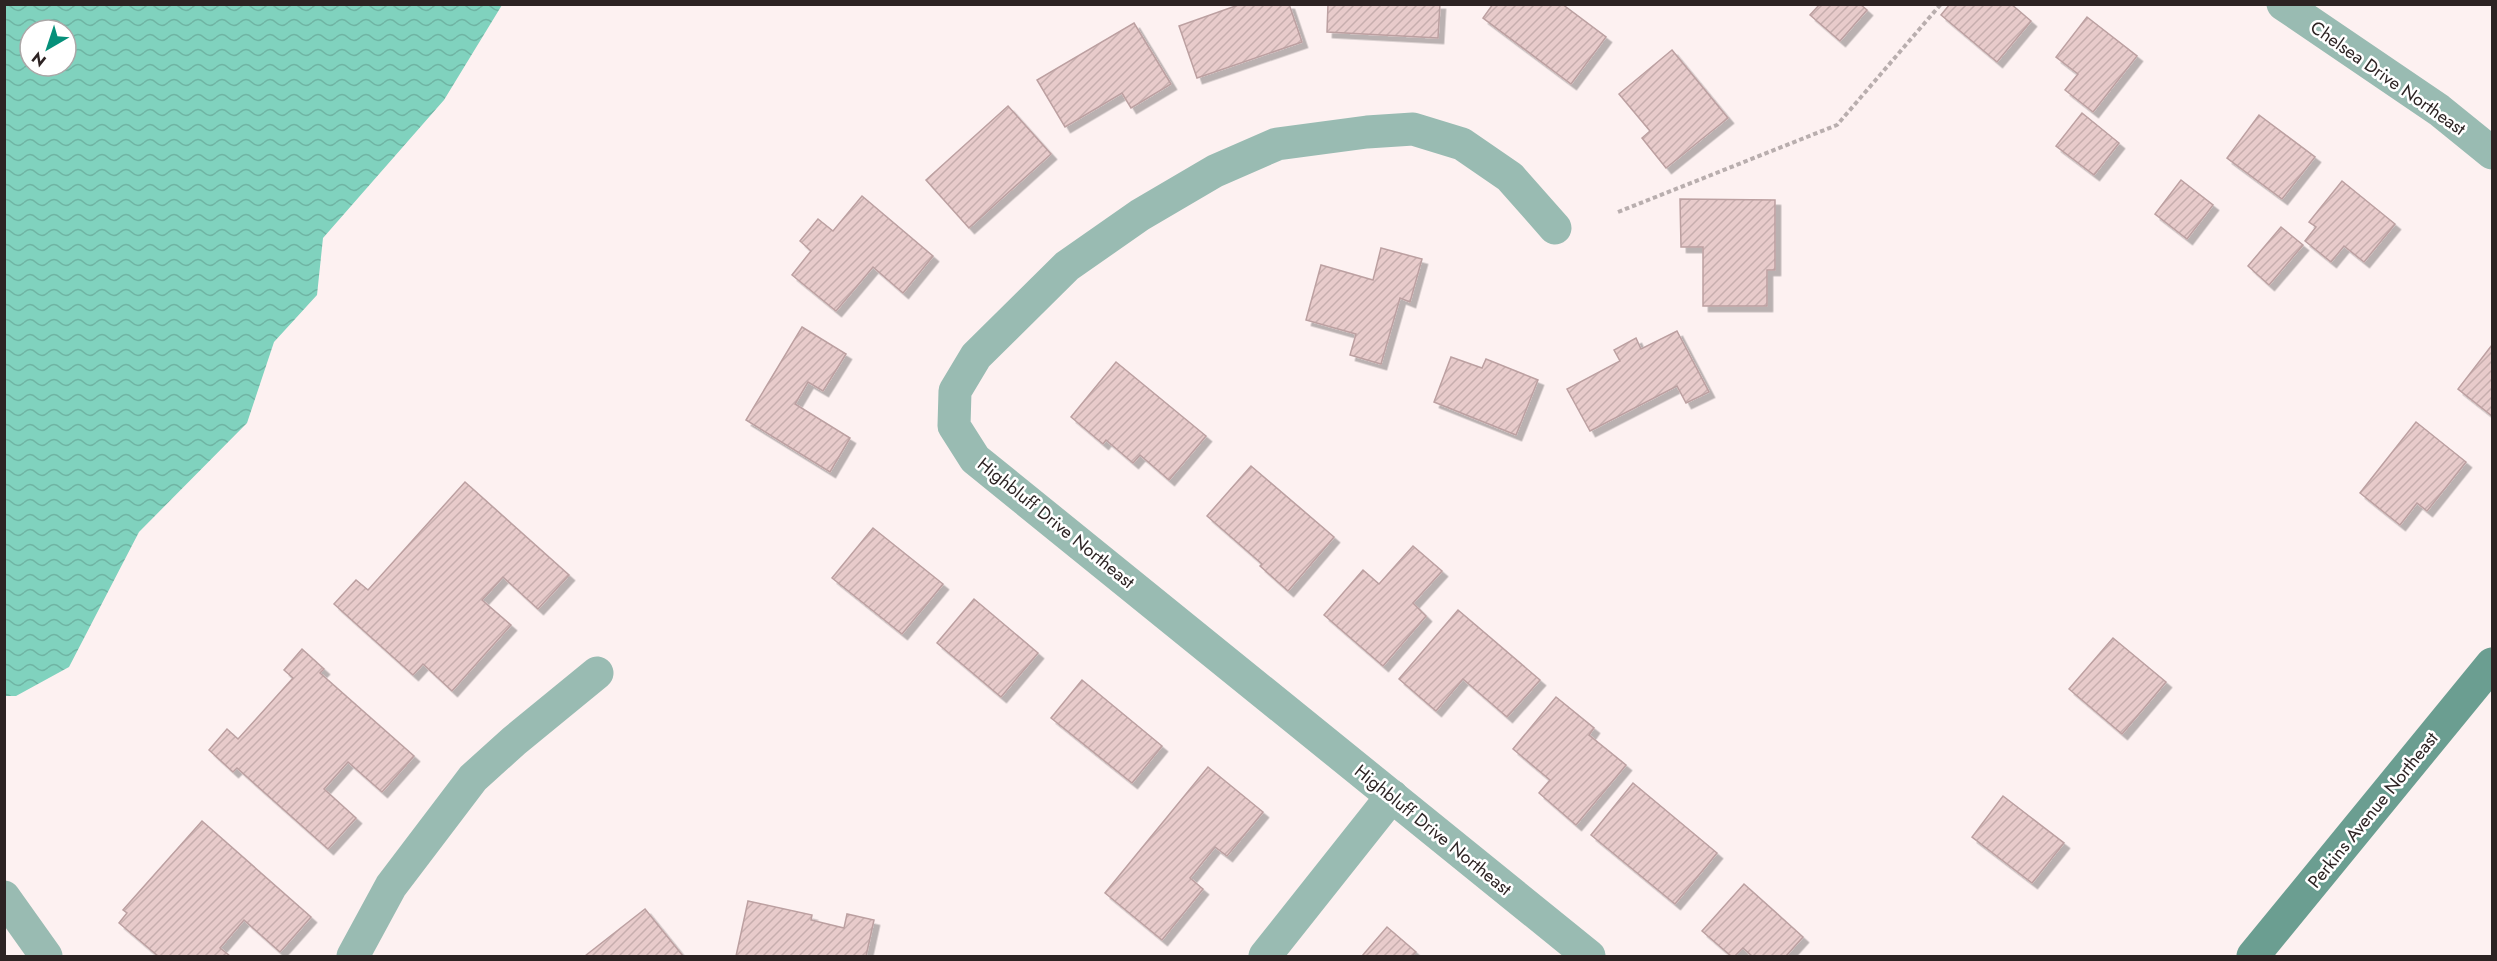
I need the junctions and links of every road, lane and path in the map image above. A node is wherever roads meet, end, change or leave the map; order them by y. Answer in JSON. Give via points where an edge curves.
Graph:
{"nodes":[{"id":1,"x":1941,"y":4,"type":"edge"},
{"id":2,"x":2283,"y":4,"type":"edge"},
{"id":3,"x":2493,"y":153,"type":"edge"},
{"id":4,"x":1618,"y":212,"type":"dead end"},
{"id":5,"x":1555,"y":228,"type":"dead end"},
{"id":6,"x":2493,"y":664,"type":"edge"},
{"id":7,"x":597,"y":673,"type":"dead end"},
{"id":8,"x":1392,"y":796,"type":"junction"},
{"id":9,"x":4,"y":897,"type":"edge"},
{"id":10,"x":46,"y":957,"type":"edge"},
{"id":11,"x":353,"y":957,"type":"edge"},
{"id":12,"x":1265,"y":957,"type":"edge"},
{"id":13,"x":1589,"y":957,"type":"edge"},
{"id":14,"x":2253,"y":957,"type":"edge"}],
"edges":[{"from":1,"to":4,"type":"path","via":[[1837,125]]},
{"from":2,"to":3,"type":"street","name":"Chelsea Drive Northeast","via":[[2439,110]]},
{"from":5,"to":8,"type":"street","name":"Highbluff Drive Northeast","via":[[1510,177],[1462,144],[1413,129],[1277,144],[1215,171],[1140,215],[1067,266],[976,356],[955,391],[954,426],[975,459]]},
{"from":6,"to":14,"type":"street","name":"Perkins Avenue Northeast"},
{"from":7,"to":11,"type":"street","via":[[473,778],[391,886]]},
{"from":8,"to":12,"type":"street"},
{"from":8,"to":13,"type":"street","name":"Highbluff Drive Northeast"},
{"from":9,"to":10,"type":"street"}]}
